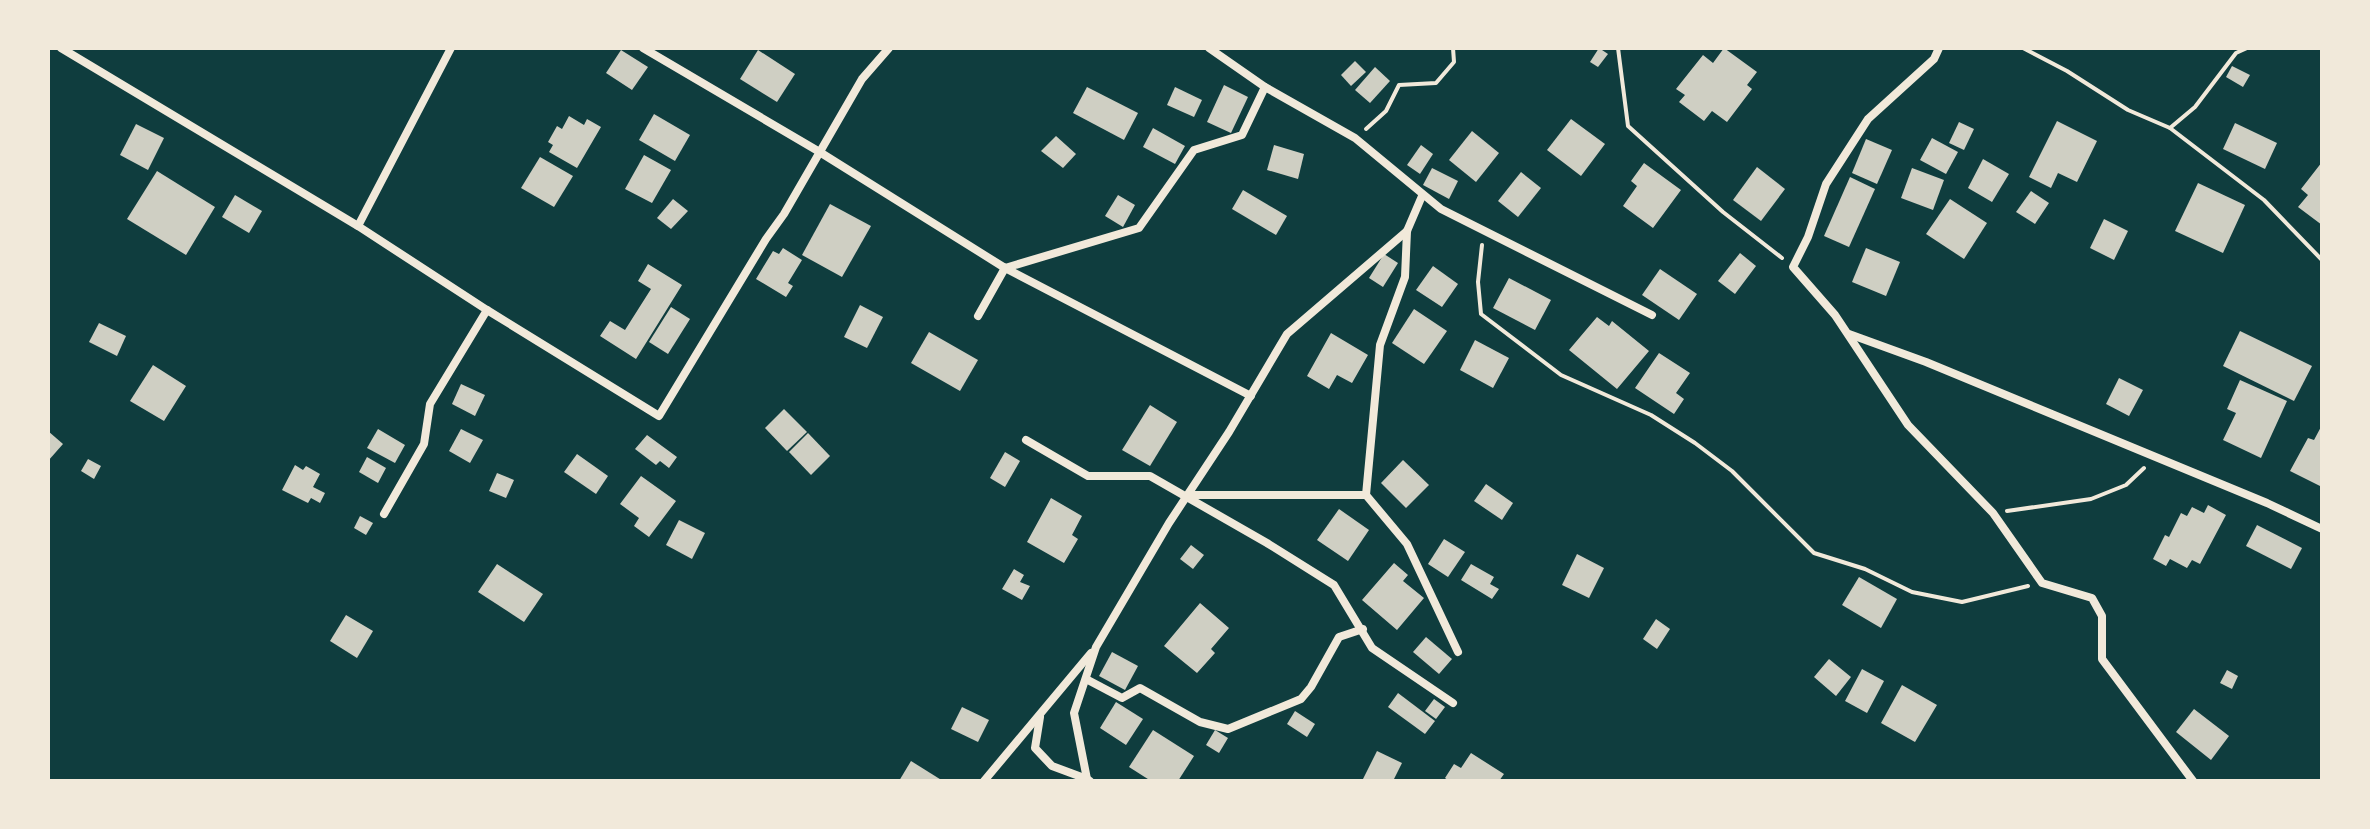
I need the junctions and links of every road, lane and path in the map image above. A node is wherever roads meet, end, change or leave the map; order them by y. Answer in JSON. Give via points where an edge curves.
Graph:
{"nodes":[{"id":1,"x":61,"y":48,"type":"edge"},
{"id":2,"x":451,"y":48,"type":"edge"},
{"id":3,"x":643,"y":48,"type":"edge"},
{"id":4,"x":889,"y":48,"type":"edge"},
{"id":5,"x":1209,"y":48,"type":"edge"},
{"id":6,"x":1453,"y":48,"type":"edge"},
{"id":7,"x":1618,"y":48,"type":"edge"},
{"id":8,"x":1939,"y":48,"type":"edge"},
{"id":9,"x":2023,"y":48,"type":"edge"},
{"id":10,"x":2247,"y":48,"type":"edge"},
{"id":11,"x":1265,"y":87,"type":"junction"},
{"id":12,"x":2170,"y":128,"type":"junction"},
{"id":13,"x":1355,"y":138,"type":"junction"},
{"id":14,"x":818,"y":151,"type":"junction"},
{"id":15,"x":1422,"y":196,"type":"junction"},
{"id":16,"x":358,"y":226,"type":"junction"},
{"id":17,"x":1484,"y":230,"type":"junction"},
{"id":18,"x":1407,"y":231,"type":"junction"},
{"id":19,"x":2322,"y":260,"type":"edge"},
{"id":20,"x":1793,"y":267,"type":"junction"},
{"id":21,"x":1005,"y":268,"type":"junction"},
{"id":22,"x":487,"y":310,"type":"junction"},
{"id":23,"x":1652,"y":315,"type":"dead end"},
{"id":24,"x":978,"y":316,"type":"dead end"},
{"id":25,"x":1849,"y":333,"type":"junction"},
{"id":26,"x":1251,"y":396,"type":"junction"},
{"id":27,"x":1026,"y":440,"type":"dead end"},
{"id":28,"x":2155,"y":459,"type":"junction"},
{"id":29,"x":1187,"y":495,"type":"junction"},
{"id":30,"x":1366,"y":495,"type":"junction"},
{"id":31,"x":1993,"y":513,"type":"junction"},
{"id":32,"x":384,"y":514,"type":"dead end"},
{"id":33,"x":2322,"y":529,"type":"edge"},
{"id":34,"x":2042,"y":583,"type":"junction"},
{"id":35,"x":1363,"y":629,"type":"junction"},
{"id":36,"x":1096,"y":647,"type":"junction"},
{"id":37,"x":1458,"y":652,"type":"dead end"},
{"id":38,"x":1086,"y":679,"type":"junction"},
{"id":39,"x":1453,"y":703,"type":"dead end"},
{"id":40,"x":1040,"y":717,"type":"junction"},
{"id":41,"x":1088,"y":780,"type":"edge"},
{"id":42,"x":984,"y":781,"type":"edge"},
{"id":43,"x":2193,"y":781,"type":"edge"}],
"edges":[{"from":1,"to":16,"type":"street"},
{"from":2,"to":16,"type":"street"},
{"from":3,"to":14,"type":"street"},
{"from":4,"to":14,"type":"street","via":[[862,79]]},
{"from":5,"to":11,"type":"street"},
{"from":6,"to":13,"type":"path","via":[[1454,62],[1436,83],[1399,85],[1386,111]]},
{"from":7,"to":20,"type":"path","via":[[1628,126]]},
{"from":8,"to":20,"type":"street","via":[[1934,59],[1868,119],[1826,184]]},
{"from":9,"to":12,"type":"path","via":[[2128,110]]},
{"from":10,"to":12,"type":"path","via":[[2236,53],[2195,107]]},
{"from":11,"to":13,"type":"street"},
{"from":11,"to":21,"type":"street","via":[[1242,135],[1194,150],[1139,228]]},
{"from":12,"to":19,"type":"path","via":[[2264,200]]},
{"from":13,"to":15,"type":"street"},
{"from":14,"to":21,"type":"street"},
{"from":14,"to":22,"type":"street","via":[[659,416]]},
{"from":15,"to":17,"type":"street"},
{"from":15,"to":18,"type":"street"},
{"from":16,"to":22,"type":"street"},
{"from":17,"to":23,"type":"street"},
{"from":17,"to":34,"type":"path","via":[[1478,282],[1481,314],[1561,375],[1651,415],[1695,443],[1732,471],[1814,553],[1912,592],[1962,602]]},
{"from":18,"to":26,"type":"street","via":[[1287,334]]},
{"from":18,"to":30,"type":"street","via":[[1405,277],[1380,345]]},
{"from":20,"to":25,"type":"street"},
{"from":21,"to":24,"type":"street"},
{"from":21,"to":26,"type":"street"},
{"from":22,"to":32,"type":"street","via":[[430,404],[424,444]]},
{"from":25,"to":28,"type":"street"},
{"from":25,"to":31,"type":"street","via":[[1908,425]]},
{"from":26,"to":29,"type":"street"},
{"from":27,"to":29,"type":"street","via":[[1088,476],[1150,476]]},
{"from":28,"to":31,"type":"path","via":[[2126,485],[2091,499]]},
{"from":28,"to":33,"type":"street"},
{"from":29,"to":30,"type":"street"},
{"from":29,"to":35,"type":"street","via":[[1334,585]]},
{"from":29,"to":36,"type":"street"},
{"from":30,"to":37,"type":"street","via":[[1407,544]]},
{"from":31,"to":34,"type":"street"},
{"from":34,"to":43,"type":"street","via":[[2092,598],[2102,616],[2102,659]]},
{"from":35,"to":38,"type":"street","via":[[1339,637],[1301,699],[1228,729],[1200,722],[1140,688],[1122,698]]},
{"from":35,"to":39,"type":"street","via":[[1372,648]]},
{"from":36,"to":38,"type":"street"},
{"from":36,"to":40,"type":"street"},
{"from":38,"to":41,"type":"street","via":[[1074,713]]},
{"from":40,"to":41,"type":"street","via":[[1035,748],[1052,766]]},
{"from":40,"to":42,"type":"street"}]}
